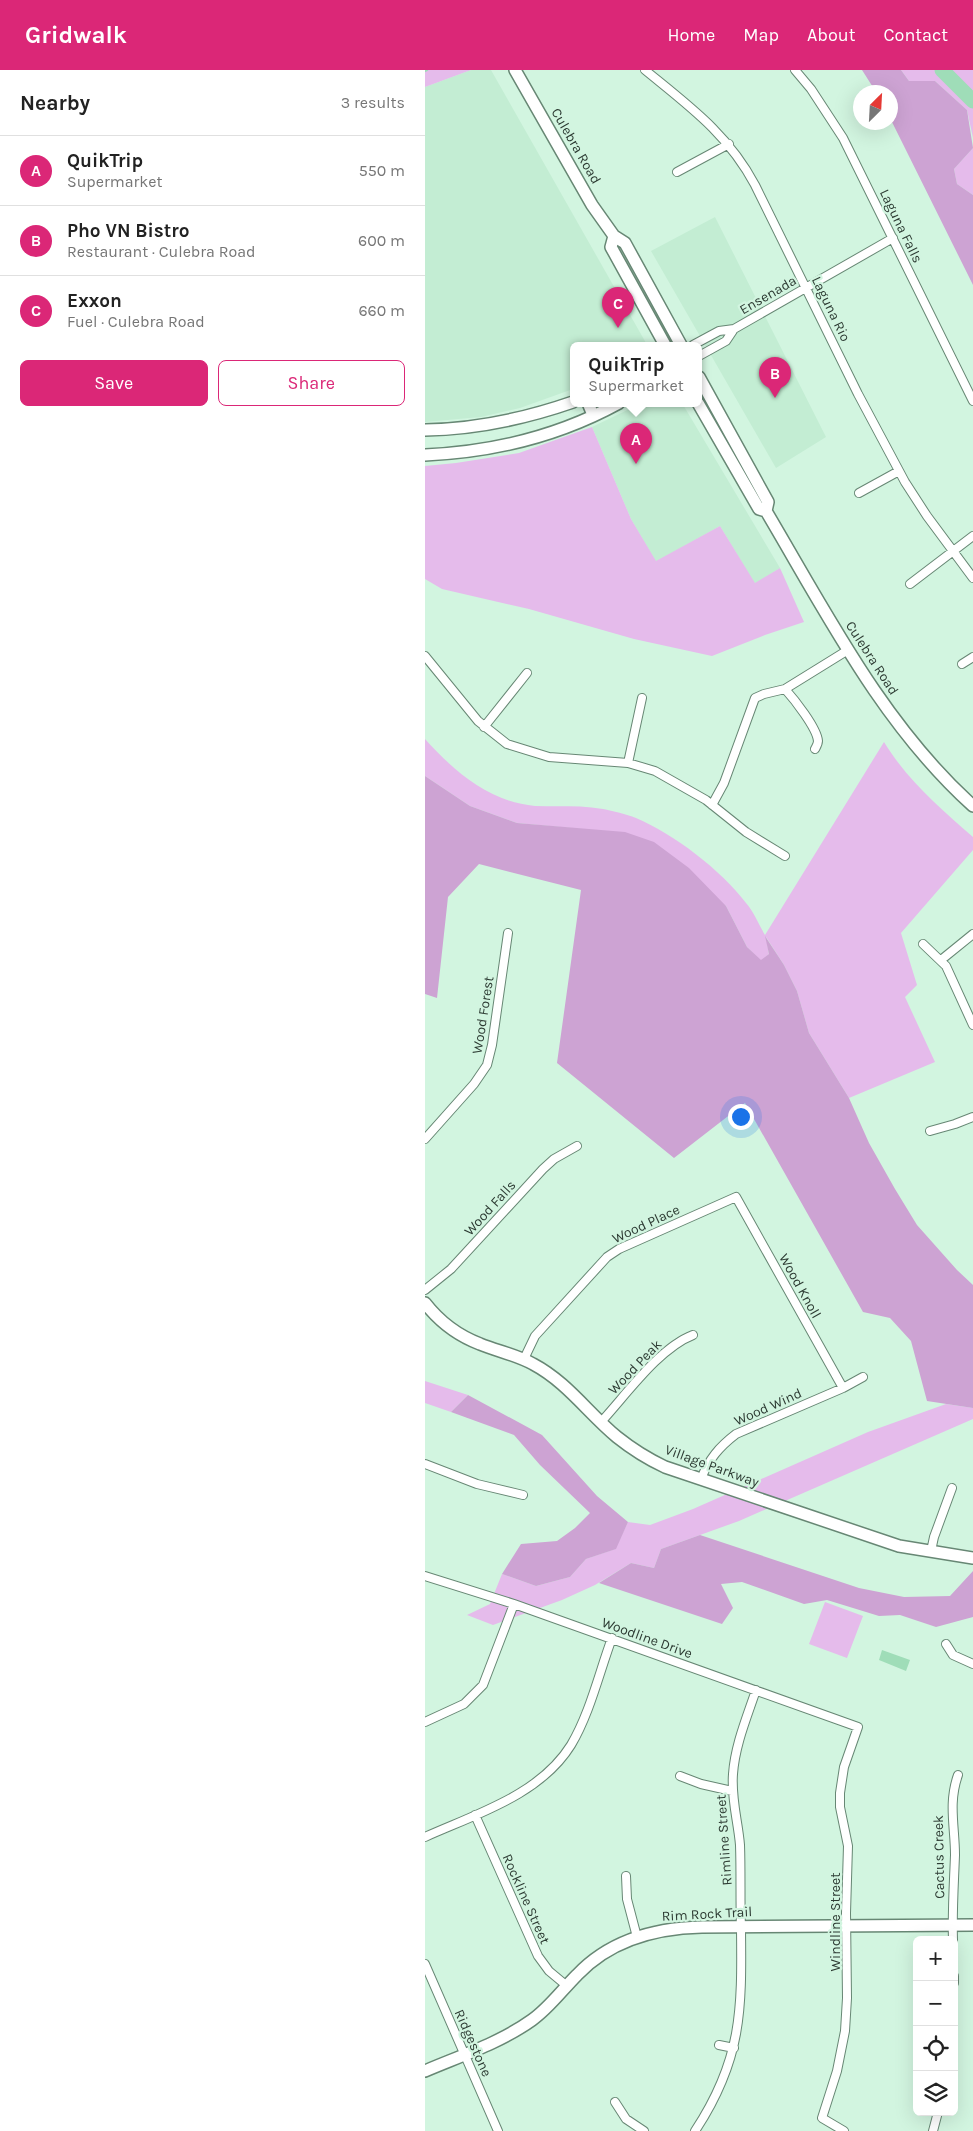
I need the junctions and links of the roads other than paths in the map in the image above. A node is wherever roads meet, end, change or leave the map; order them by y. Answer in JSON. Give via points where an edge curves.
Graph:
{"nodes":[{"id":1,"x":515,"y":70,"type":"edge"},
{"id":2,"x":645,"y":70,"type":"edge"},
{"id":3,"x":795,"y":70,"type":"edge"},
{"id":4,"x":729,"y":144,"type":"junction"},
{"id":5,"x":677,"y":172,"type":"dead end"},
{"id":6,"x":614,"y":236,"type":"junction"},
{"id":7,"x":893,"y":238,"type":"junction"},
{"id":8,"x":806,"y":287,"type":"junction"},
{"id":9,"x":734,"y":329,"type":"junction"},
{"id":10,"x":663,"y":342,"type":"edge"},
{"id":11,"x":679,"y":342,"type":"edge"},
{"id":12,"x":699,"y":342,"type":"edge"},
{"id":13,"x":702,"y":354,"type":"edge"},
{"id":14,"x":702,"y":382,"type":"edge"},
{"id":15,"x":973,"y":401,"type":"edge"},
{"id":16,"x":570,"y":403,"type":"edge"},
{"id":17,"x":590,"y":407,"type":"edge"},
{"id":18,"x":610,"y":407,"type":"edge"},
{"id":19,"x":699,"y":407,"type":"edge"},
{"id":20,"x":593,"y":415,"type":"junction"},
{"id":21,"x":425,"y":430,"type":"edge"},
{"id":22,"x":425,"y":455,"type":"edge"},
{"id":23,"x":899,"y":471,"type":"junction"},
{"id":24,"x":859,"y":493,"type":"dead end"},
{"id":25,"x":766,"y":511,"type":"junction"},
{"id":26,"x":973,"y":536,"type":"edge"},
{"id":27,"x":953,"y":552,"type":"junction"},
{"id":28,"x":973,"y":578,"type":"edge"},
{"id":29,"x":910,"y":584,"type":"dead end"},
{"id":30,"x":848,"y":650,"type":"junction"},
{"id":31,"x":425,"y":656,"type":"edge"},
{"id":32,"x":973,"y":657,"type":"edge"},
{"id":33,"x":962,"y":664,"type":"dead end"},
{"id":34,"x":527,"y":673,"type":"dead end"},
{"id":35,"x":785,"y":688,"type":"junction"},
{"id":36,"x":641,"y":698,"type":"dead end"},
{"id":37,"x":484,"y":727,"type":"junction"},
{"id":38,"x":815,"y":749,"type":"dead end"},
{"id":39,"x":628,"y":763,"type":"junction"},
{"id":40,"x":712,"y":805,"type":"junction"},
{"id":41,"x":973,"y":806,"type":"edge"},
{"id":42,"x":785,"y":856,"type":"dead end"},
{"id":43,"x":508,"y":933,"type":"dead end"},
{"id":44,"x":973,"y":934,"type":"edge"},
{"id":45,"x":923,"y":944,"type":"dead end"},
{"id":46,"x":941,"y":960,"type":"junction"},
{"id":47,"x":973,"y":1025,"type":"edge"},
{"id":48,"x":973,"y":1117,"type":"edge"},
{"id":49,"x":930,"y":1131,"type":"dead end"},
{"id":50,"x":425,"y":1139,"type":"edge"},
{"id":51,"x":577,"y":1146,"type":"dead end"},
{"id":52,"x":735,"y":1198,"type":"joint"},
{"id":53,"x":425,"y":1290,"type":"edge"},
{"id":54,"x":425,"y":1303,"type":"edge"},
{"id":55,"x":693,"y":1336,"type":"dead end"},
{"id":56,"x":524,"y":1359,"type":"junction"},
{"id":57,"x":863,"y":1377,"type":"dead end"},
{"id":58,"x":843,"y":1388,"type":"junction"},
{"id":59,"x":601,"y":1422,"type":"junction"},
{"id":60,"x":425,"y":1464,"type":"edge"},
{"id":61,"x":701,"y":1479,"type":"junction"},
{"id":62,"x":952,"y":1488,"type":"dead end"},
{"id":63,"x":523,"y":1495,"type":"dead end"},
{"id":64,"x":931,"y":1552,"type":"junction"},
{"id":65,"x":973,"y":1558,"type":"edge"},
{"id":66,"x":425,"y":1576,"type":"edge"},
{"id":67,"x":514,"y":1604,"type":"junction"},
{"id":68,"x":612,"y":1638,"type":"junction"},
{"id":69,"x":946,"y":1644,"type":"dead end"},
{"id":70,"x":973,"y":1664,"type":"edge"},
{"id":71,"x":756,"y":1690,"type":"junction"},
{"id":72,"x":425,"y":1722,"type":"edge"},
{"id":73,"x":858,"y":1727,"type":"joint"},
{"id":74,"x":958,"y":1775,"type":"dead end"},
{"id":75,"x":679,"y":1776,"type":"dead end"},
{"id":76,"x":732,"y":1791,"type":"junction"},
{"id":77,"x":475,"y":1815,"type":"junction"},
{"id":78,"x":425,"y":1837,"type":"edge"},
{"id":79,"x":626,"y":1876,"type":"dead end"},
{"id":80,"x":953,"y":1925,"type":"junction"},
{"id":81,"x":973,"y":1925,"type":"edge"},
{"id":82,"x":741,"y":1926,"type":"junction"},
{"id":83,"x":846,"y":1926,"type":"junction"},
{"id":84,"x":953,"y":1936,"type":"edge"},
{"id":85,"x":637,"y":1937,"type":"junction"},
{"id":86,"x":425,"y":1964,"type":"edge"},
{"id":87,"x":567,"y":1986,"type":"junction"},
{"id":88,"x":719,"y":2045,"type":"dead end"},
{"id":89,"x":734,"y":2048,"type":"junction"},
{"id":90,"x":464,"y":2054,"type":"junction"},
{"id":91,"x":425,"y":2071,"type":"edge"},
{"id":92,"x":615,"y":2102,"type":"dead end"},
{"id":93,"x":937,"y":2116,"type":"edge"},
{"id":94,"x":498,"y":2131,"type":"edge"},
{"id":95,"x":644,"y":2131,"type":"edge"},
{"id":96,"x":695,"y":2131,"type":"edge"},
{"id":97,"x":844,"y":2131,"type":"edge"},
{"id":98,"x":933,"y":2131,"type":"edge"}],
"edges":[{"from":1,"to":6,"type":"main road","name":"Culebra Road","via":[[592,205]]},
{"from":2,"to":4,"type":"street","name":"Laguna Rio"},
{"from":3,"to":7,"type":"street","name":"Laguna Falls","via":[[836,126]]},
{"from":4,"to":5,"type":"street"},
{"from":4,"to":8,"type":"street","name":"Laguna Rio","via":[[751,178]]},
{"from":6,"to":10,"type":"main road","name":"Culebra Road","via":[[611,247]]},
{"from":6,"to":11,"type":"main road","name":"Culebra Road","via":[[625,243]]},
{"from":7,"to":8,"type":"street","name":"Ensenada"},
{"from":7,"to":15,"type":"street","name":"Laguna Falls"},
{"from":8,"to":9,"type":"street","name":"Ensenada"},
{"from":8,"to":23,"type":"street","name":"Laguna Rio"},
{"from":9,"to":12,"type":"street","name":"Ensenada","via":[[719,331]]},
{"from":9,"to":13,"type":"street","name":"Ensenada","via":[[726,341]]},
{"from":14,"to":25,"type":"main road","name":"Culebra Road","via":[[768,502]]},
{"from":16,"to":21,"type":"main road","via":[[529,417]]},
{"from":17,"to":20,"type":"main road"},
{"from":18,"to":20,"type":"main road"},
{"from":19,"to":25,"type":"main road","name":"Culebra Road","via":[[759,509]]},
{"from":20,"to":22,"type":"main road","via":[[508,445],[475,452]]},
{"from":23,"to":24,"type":"street"},
{"from":23,"to":27,"type":"street","name":"Laguna Rio"},
{"from":25,"to":30,"type":"main road","name":"Culebra Road"},
{"from":26,"to":27,"type":"street"},
{"from":27,"to":28,"type":"street","name":"Laguna Rio"},
{"from":27,"to":29,"type":"street"},
{"from":30,"to":35,"type":"street"},
{"from":30,"to":41,"type":"main road","name":"Culebra Road","via":[[913,742]]},
{"from":31,"to":37,"type":"street"},
{"from":32,"to":33,"type":"street"},
{"from":34,"to":37,"type":"street"},
{"from":35,"to":38,"type":"street","via":[[812,729],[817,741]]},
{"from":35,"to":40,"type":"street","via":[[755,698],[730,767]]},
{"from":36,"to":39,"type":"street"},
{"from":37,"to":39,"type":"street","via":[[507,744],[549,757]]},
{"from":39,"to":40,"type":"street","via":[[655,771]]},
{"from":40,"to":42,"type":"street","via":[[746,832]]},
{"from":43,"to":50,"type":"street","name":"Wood Forest","via":[[489,1058],[474,1084]]},
{"from":44,"to":46,"type":"street"},
{"from":45,"to":46,"type":"street"},
{"from":46,"to":47,"type":"street"},
{"from":48,"to":49,"type":"street"},
{"from":51,"to":53,"type":"street","name":"Wood Falls","via":[[543,1169],[451,1269]]},
{"from":52,"to":56,"type":"street","name":"Wood Place","via":[[607,1257],[535,1336]]},
{"from":52,"to":58,"type":"street","name":"Wood Knoll"},
{"from":54,"to":56,"type":"main road","name":"Village Parkway","via":[[439,1318],[465,1336]]},
{"from":55,"to":59,"type":"street","name":"Wood Peak","via":[[660,1356]]},
{"from":56,"to":59,"type":"main road","name":"Village Parkway","via":[[565,1386]]},
{"from":57,"to":58,"type":"street","name":"Wood Wind"},
{"from":58,"to":61,"type":"street","name":"Wood Wind","via":[[736,1434],[713,1454]]},
{"from":59,"to":61,"type":"main road","name":"Village Parkway","via":[[648,1458]]},
{"from":60,"to":63,"type":"street","via":[[477,1484]]},
{"from":61,"to":64,"type":"main road","name":"Village Parkway","via":[[899,1546]]},
{"from":62,"to":64,"type":"street"},
{"from":64,"to":65,"type":"main road","name":"Village Parkway"},
{"from":66,"to":67,"type":"street","name":"Woodline Drive"},
{"from":67,"to":68,"type":"street","name":"Woodline Drive"},
{"from":67,"to":72,"type":"street","via":[[483,1685],[464,1704]]},
{"from":68,"to":71,"type":"street","name":"Woodline Drive"},
{"from":68,"to":77,"type":"street","via":[[584,1718],[562,1757],[531,1786]]},
{"from":69,"to":70,"type":"street","via":[[953,1655]]},
{"from":71,"to":73,"type":"street","name":"Woodline Drive"},
{"from":71,"to":76,"type":"street","name":"Rimline Street","via":[[736,1754]]},
{"from":73,"to":83,"type":"street","name":"Windline Street","via":[[843,1767],[840,1793],[848,1846]]},
{"from":74,"to":80,"type":"street","name":"Cactus Creek","via":[[951,1802],[955,1855]]},
{"from":75,"to":76,"type":"street"},
{"from":76,"to":82,"type":"street","name":"Rimline Street","via":[[739,1843]]},
{"from":77,"to":78,"type":"street"},
{"from":77,"to":87,"type":"street","name":"Rockline Street","via":[[535,1950],[549,1971]]},
{"from":79,"to":85,"type":"street","via":[[627,1899]]},
{"from":80,"to":81,"type":"main road","name":"Rim Rock Trail"},
{"from":80,"to":83,"type":"main road","name":"Rim Rock Trail"},
{"from":80,"to":84,"type":"street","name":"Cactus Creek"},
{"from":82,"to":83,"type":"main road","name":"Rim Rock Trail"},
{"from":82,"to":85,"type":"main road","name":"Rim Rock Trail","via":[[671,1928]]},
{"from":82,"to":89,"type":"street","name":"Rimline Street","via":[[741,2008]]},
{"from":83,"to":97,"type":"street","name":"Windline Street","via":[[845,2031],[822,2118]]},
{"from":85,"to":87,"type":"main road","name":"Rim Rock Trail","via":[[599,1957]]},
{"from":86,"to":90,"type":"street","name":"Ridgestone"},
{"from":87,"to":90,"type":"main road","name":"Rim Rock Trail","via":[[530,2021]]},
{"from":88,"to":89,"type":"street"},
{"from":89,"to":96,"type":"street","name":"Rimline Street","via":[[719,2090]]},
{"from":90,"to":91,"type":"main road","name":"Rim Rock Trail"},
{"from":90,"to":94,"type":"street","name":"Ridgestone"},
{"from":92,"to":95,"type":"street","via":[[626,2119]]},
{"from":93,"to":98,"type":"street"}]}
